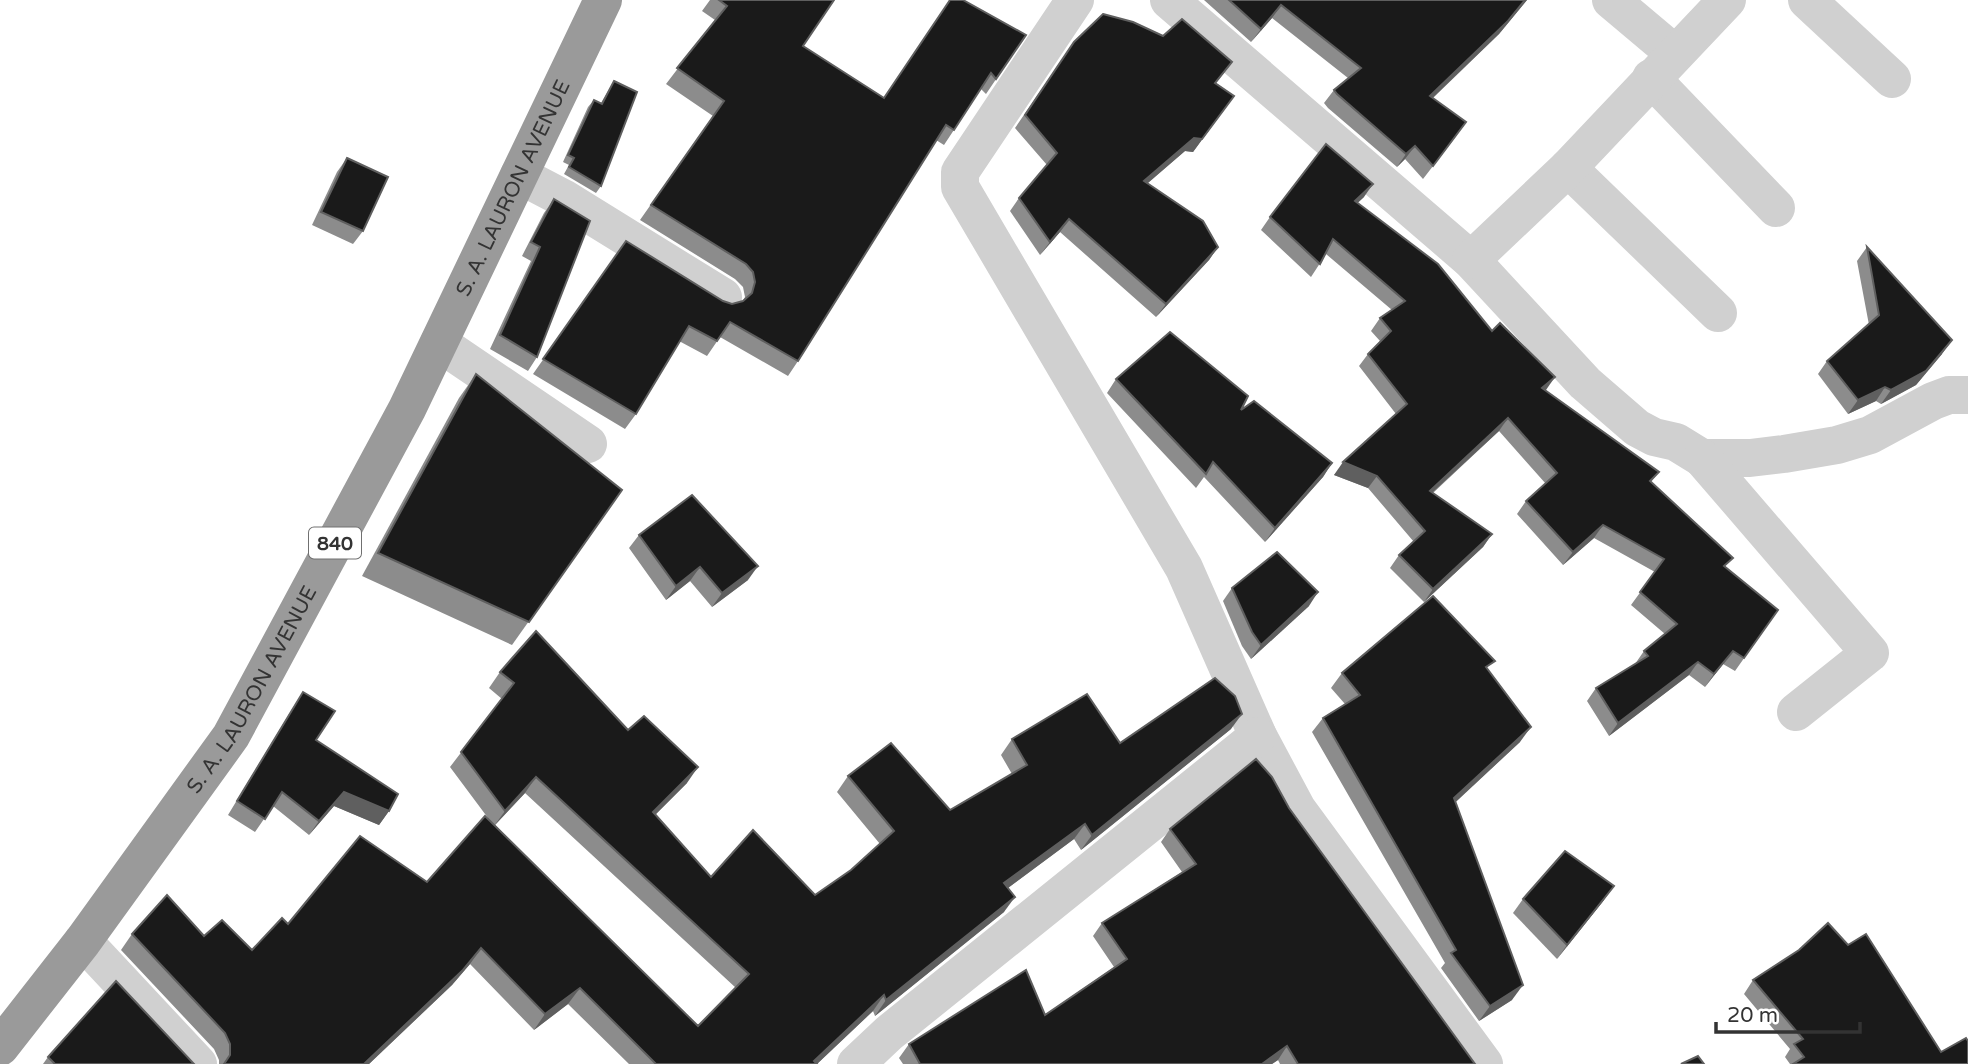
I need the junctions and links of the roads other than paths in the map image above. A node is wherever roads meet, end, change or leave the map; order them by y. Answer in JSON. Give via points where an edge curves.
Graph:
{"nodes":[{"id":1,"x":603,"y":0,"type":"edge"},
{"id":2,"x":1075,"y":0,"type":"edge"},
{"id":3,"x":1170,"y":0,"type":"edge"},
{"id":4,"x":1611,"y":0,"type":"edge"},
{"id":5,"x":1727,"y":0,"type":"edge"},
{"id":6,"x":1807,"y":0,"type":"edge"},
{"id":7,"x":1663,"y":66,"type":"junction"},
{"id":8,"x":1892,"y":79,"type":"dead end"},
{"id":9,"x":1568,"y":167,"type":"junction"},
{"id":10,"x":519,"y":176,"type":"junction"},
{"id":11,"x":1776,"y":208,"type":"dead end"},
{"id":12,"x":1471,"y":260,"type":"junction"},
{"id":13,"x":723,"y":297,"type":"edge"},
{"id":14,"x":1718,"y":313,"type":"dead end"},
{"id":15,"x":439,"y":343,"type":"junction"},
{"id":16,"x":1968,"y":395,"type":"edge"},
{"id":17,"x":589,"y":444,"type":"dead end"},
{"id":18,"x":1702,"y":458,"type":"junction"},
{"id":19,"x":1796,"y":712,"type":"dead end"},
{"id":20,"x":1258,"y":736,"type":"junction"},
{"id":21,"x":83,"y":941,"type":"junction"},
{"id":22,"x":0,"y":1047,"type":"edge"},
{"id":23,"x":198,"y":1064,"type":"edge"},
{"id":24,"x":856,"y":1064,"type":"edge"},
{"id":25,"x":1484,"y":1064,"type":"edge"}],
"edges":[{"from":1,"to":10,"type":"highway","name":"S. A. LAURON AVENUE","number":"840"},
{"from":2,"to":20,"type":"street","via":[[960,172],[960,187],[1184,568]]},
{"from":3,"to":12,"type":"street"},
{"from":4,"to":7,"type":"street"},
{"from":5,"to":7,"type":"street"},
{"from":6,"to":8,"type":"street"},
{"from":7,"to":9,"type":"street"},
{"from":7,"to":11,"type":"street"},
{"from":9,"to":12,"type":"street"},
{"from":9,"to":14,"type":"street"},
{"from":10,"to":13,"type":"street","via":[[563,198]]},
{"from":10,"to":15,"type":"highway","name":"S. A. LAURON AVENUE","number":"840"},
{"from":12,"to":18,"type":"street","via":[[1618,412],[1637,428],[1676,442]]},
{"from":15,"to":17,"type":"street"},
{"from":15,"to":21,"type":"highway","name":"S. A. LAURON AVENUE","number":"840","via":[[231,736]]},
{"from":16,"to":18,"type":"street","via":[[1949,395],[1870,435],[1837,445],[1750,458]]},
{"from":18,"to":19,"type":"street","via":[[1870,653]]},
{"from":20,"to":24,"type":"street"},
{"from":20,"to":25,"type":"street","via":[[1297,808]]},
{"from":21,"to":22,"type":"highway","name":"S. A. LAURON AVENUE","number":"840"},
{"from":21,"to":23,"type":"street"}]}
